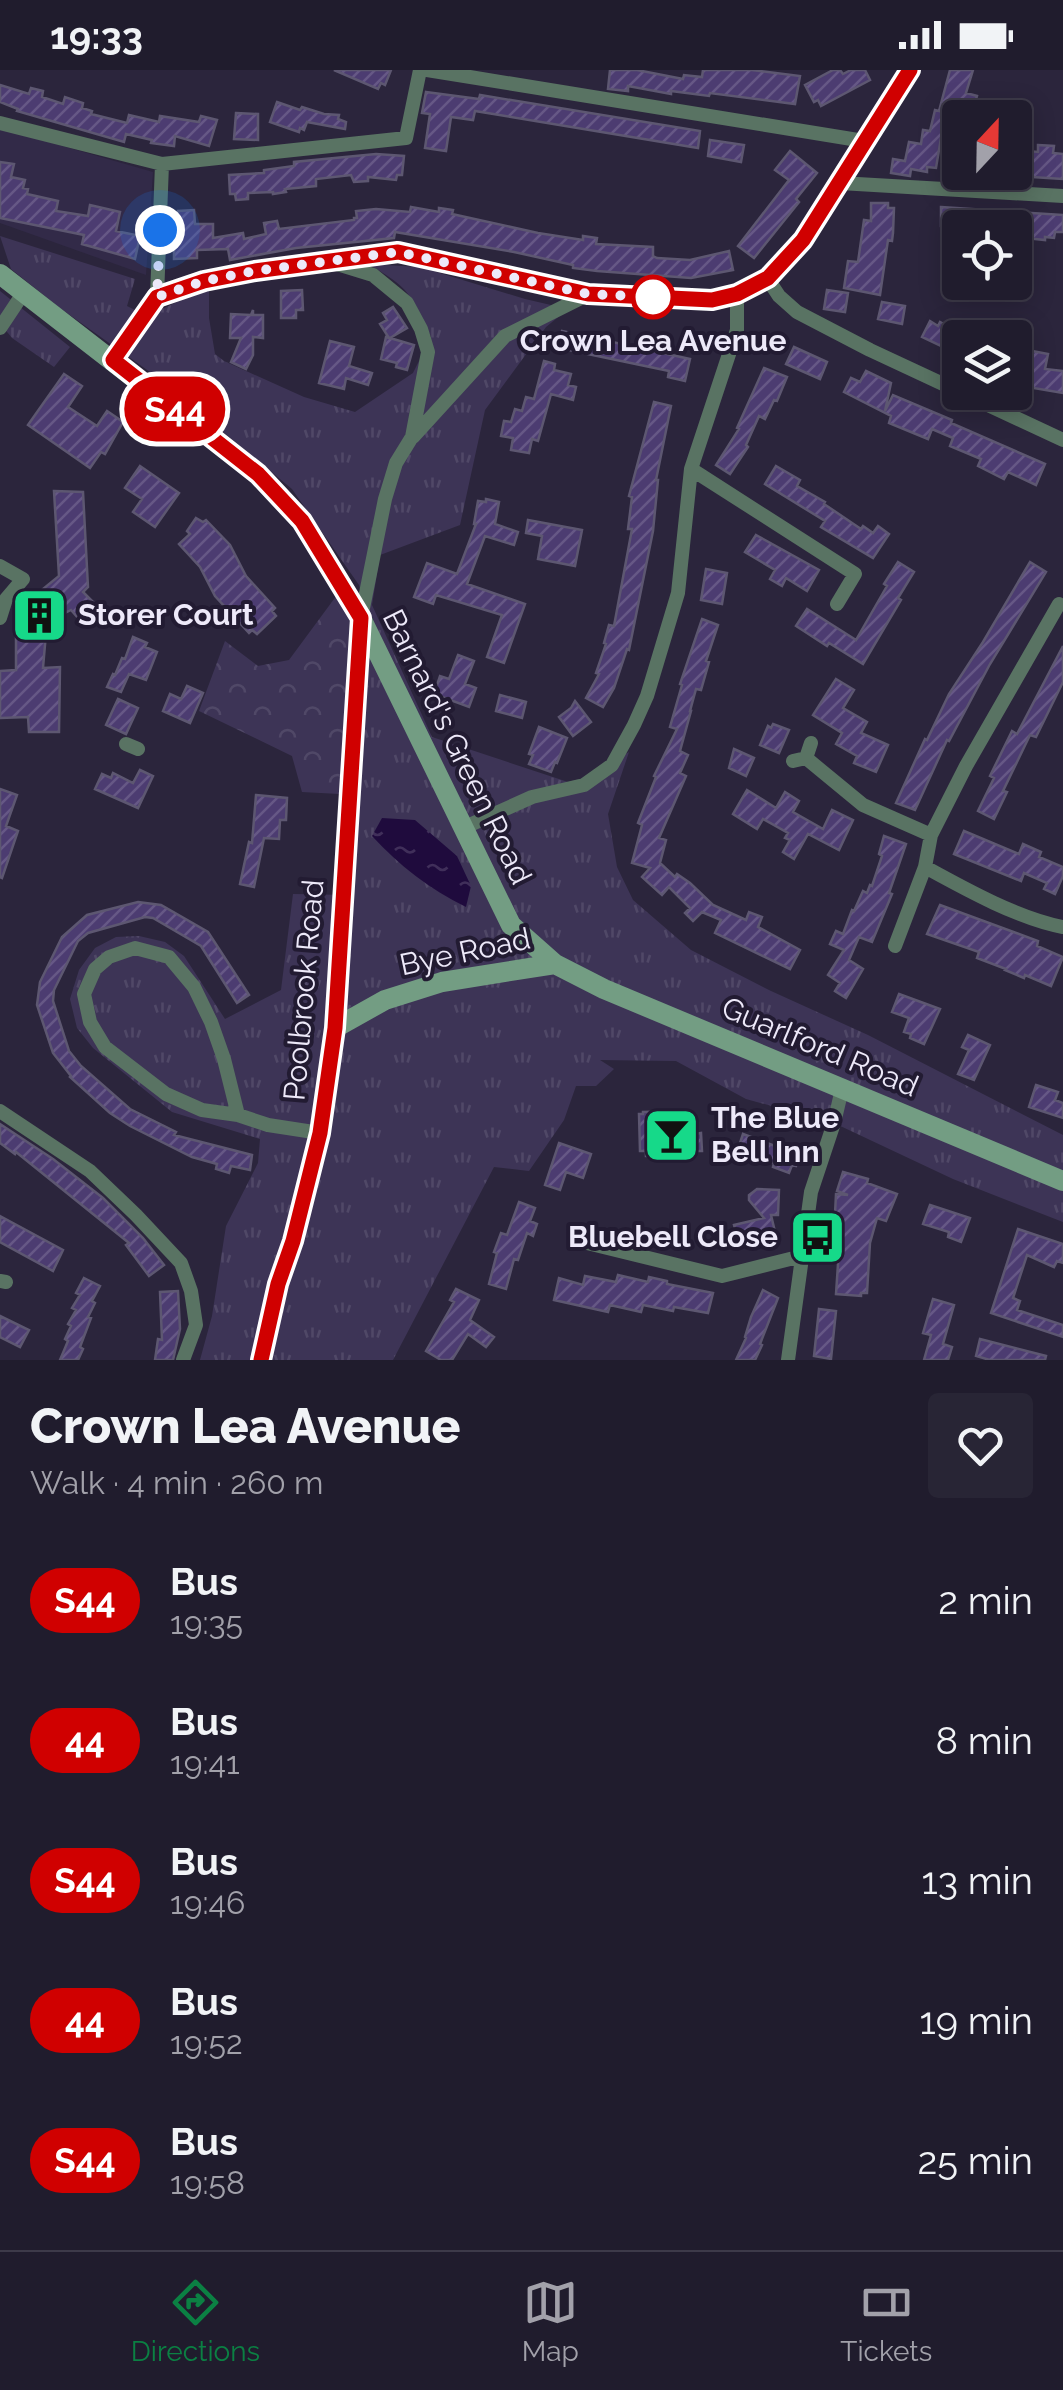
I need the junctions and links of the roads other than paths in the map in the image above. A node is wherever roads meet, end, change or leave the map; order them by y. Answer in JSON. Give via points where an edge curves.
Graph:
{"nodes":[{"id":1,"x":423,"y":70,"type":"edge"},
{"id":2,"x":910,"y":70,"type":"edge"},
{"id":3,"x":0,"y":123,"type":"edge"},
{"id":4,"x":864,"y":141,"type":"junction"},
{"id":5,"x":162,"y":164,"type":"junction"},
{"id":6,"x":840,"y":184,"type":"junction"},
{"id":7,"x":1063,"y":196,"type":"edge"},
{"id":8,"x":328,"y":261,"type":"junction"},
{"id":9,"x":0,"y":274,"type":"edge"},
{"id":10,"x":768,"y":278,"type":"junction"},
{"id":11,"x":24,"y":292,"type":"junction"},
{"id":12,"x":588,"y":294,"type":"junction"},
{"id":13,"x":737,"y":294,"type":"junction"},
{"id":14,"x":157,"y":297,"type":"junction"},
{"id":15,"x":0,"y":328,"type":"edge"},
{"id":16,"x":113,"y":360,"type":"junction"},
{"id":17,"x":412,"y":438,"type":"junction"},
{"id":18,"x":1063,"y":440,"type":"edge"},
{"id":19,"x":690,"y":468,"type":"junction"},
{"id":20,"x":0,"y":566,"type":"edge"},
{"id":21,"x":837,"y":604,"type":"dead end"},
{"id":22,"x":1059,"y":604,"type":"dead end"},
{"id":23,"x":0,"y":618,"type":"edge"},
{"id":24,"x":361,"y":618,"type":"junction"},
{"id":25,"x":804,"y":754,"type":"dead end"},
{"id":26,"x":462,"y":828,"type":"junction"},
{"id":27,"x":931,"y":836,"type":"junction"},
{"id":28,"x":925,"y":868,"type":"junction"},
{"id":29,"x":1063,"y":927,"type":"edge"},
{"id":30,"x":895,"y":946,"type":"dead end"},
{"id":31,"x":555,"y":964,"type":"junction"},
{"id":32,"x":335,"y":1028,"type":"junction"},
{"id":33,"x":842,"y":1089,"type":"junction"},
{"id":34,"x":0,"y":1111,"type":"edge"},
{"id":35,"x":238,"y":1115,"type":"junction"},
{"id":36,"x":320,"y":1133,"type":"junction"},
{"id":37,"x":1063,"y":1181,"type":"edge"},
{"id":38,"x":583,"y":1242,"type":"dead end"},
{"id":39,"x":802,"y":1256,"type":"junction"},
{"id":40,"x":183,"y":1360,"type":"edge"},
{"id":41,"x":261,"y":1360,"type":"edge"},
{"id":42,"x":788,"y":1360,"type":"edge"}],
"edges":[{"from":1,"to":4,"type":"street"},
{"from":1,"to":5,"type":"street","via":[[406,138]]},
{"from":2,"to":4,"type":"street"},
{"from":3,"to":5,"type":"street"},
{"from":4,"to":6,"type":"street"},
{"from":5,"to":14,"type":"street"},
{"from":6,"to":7,"type":"street"},
{"from":6,"to":10,"type":"street"},
{"from":8,"to":12,"type":"street","via":[[398,252]]},
{"from":8,"to":14,"type":"street","via":[[204,281]]},
{"from":8,"to":17,"type":"street","via":[[373,275],[407,302],[421,329],[428,352]]},
{"from":9,"to":11,"type":"main road","name":"Barnard's Green Road"},
{"from":10,"to":13,"type":"street"},
{"from":10,"to":18,"type":"street","via":[[798,312]]},
{"from":11,"to":15,"type":"street"},
{"from":11,"to":16,"type":"main road","name":"Barnard's Green Road"},
{"from":12,"to":13,"type":"street","via":[[712,300]]},
{"from":12,"to":17,"type":"street","via":[[505,336]]},
{"from":13,"to":19,"type":"street","via":[[736,330]]},
{"from":14,"to":16,"type":"street"},
{"from":16,"to":24,"type":"main road","name":"Barnard's Green Road","via":[[266,483],[302,521]]},
{"from":17,"to":24,"type":"street","via":[[385,500]]},
{"from":19,"to":21,"type":"street","via":[[854,574]]},
{"from":19,"to":26,"type":"street","via":[[678,593],[647,696],[612,766],[584,785],[532,797]]},
{"from":20,"to":23,"type":"street","via":[[22,579]]},
{"from":22,"to":27,"type":"street"},
{"from":24,"to":26,"type":"main road","name":"Barnard's Green Road"},
{"from":24,"to":32,"type":"main road","name":"Poolbrook Road"},
{"from":25,"to":27,"type":"street","via":[[863,805]]},
{"from":26,"to":31,"type":"main road","name":"Barnard's Green Road","via":[[511,925]]},
{"from":27,"to":28,"type":"street"},
{"from":28,"to":29,"type":"street"},
{"from":28,"to":30,"type":"street"},
{"from":31,"to":32,"type":"main road","name":"Bye Road","via":[[442,982],[385,1000]]},
{"from":31,"to":33,"type":"main road","name":"Guarlford Road"},
{"from":32,"to":36,"type":"main road","name":"Poolbrook Road"},
{"from":33,"to":37,"type":"main road","name":"Guarlford Road"},
{"from":33,"to":39,"type":"street","via":[[811,1192]]},
{"from":34,"to":40,"type":"street","via":[[90,1171],[181,1264],[196,1326]]},
{"from":35,"to":35,"type":"street","via":[[202,1110],[166,1094],[105,1046],[84,994],[94,969],[135,948],[169,957],[211,1022]]},
{"from":35,"to":36,"type":"street"},
{"from":36,"to":41,"type":"main road","name":"Poolbrook Road"},
{"from":38,"to":39,"type":"street","via":[[722,1276]]},
{"from":39,"to":42,"type":"street"}]}
